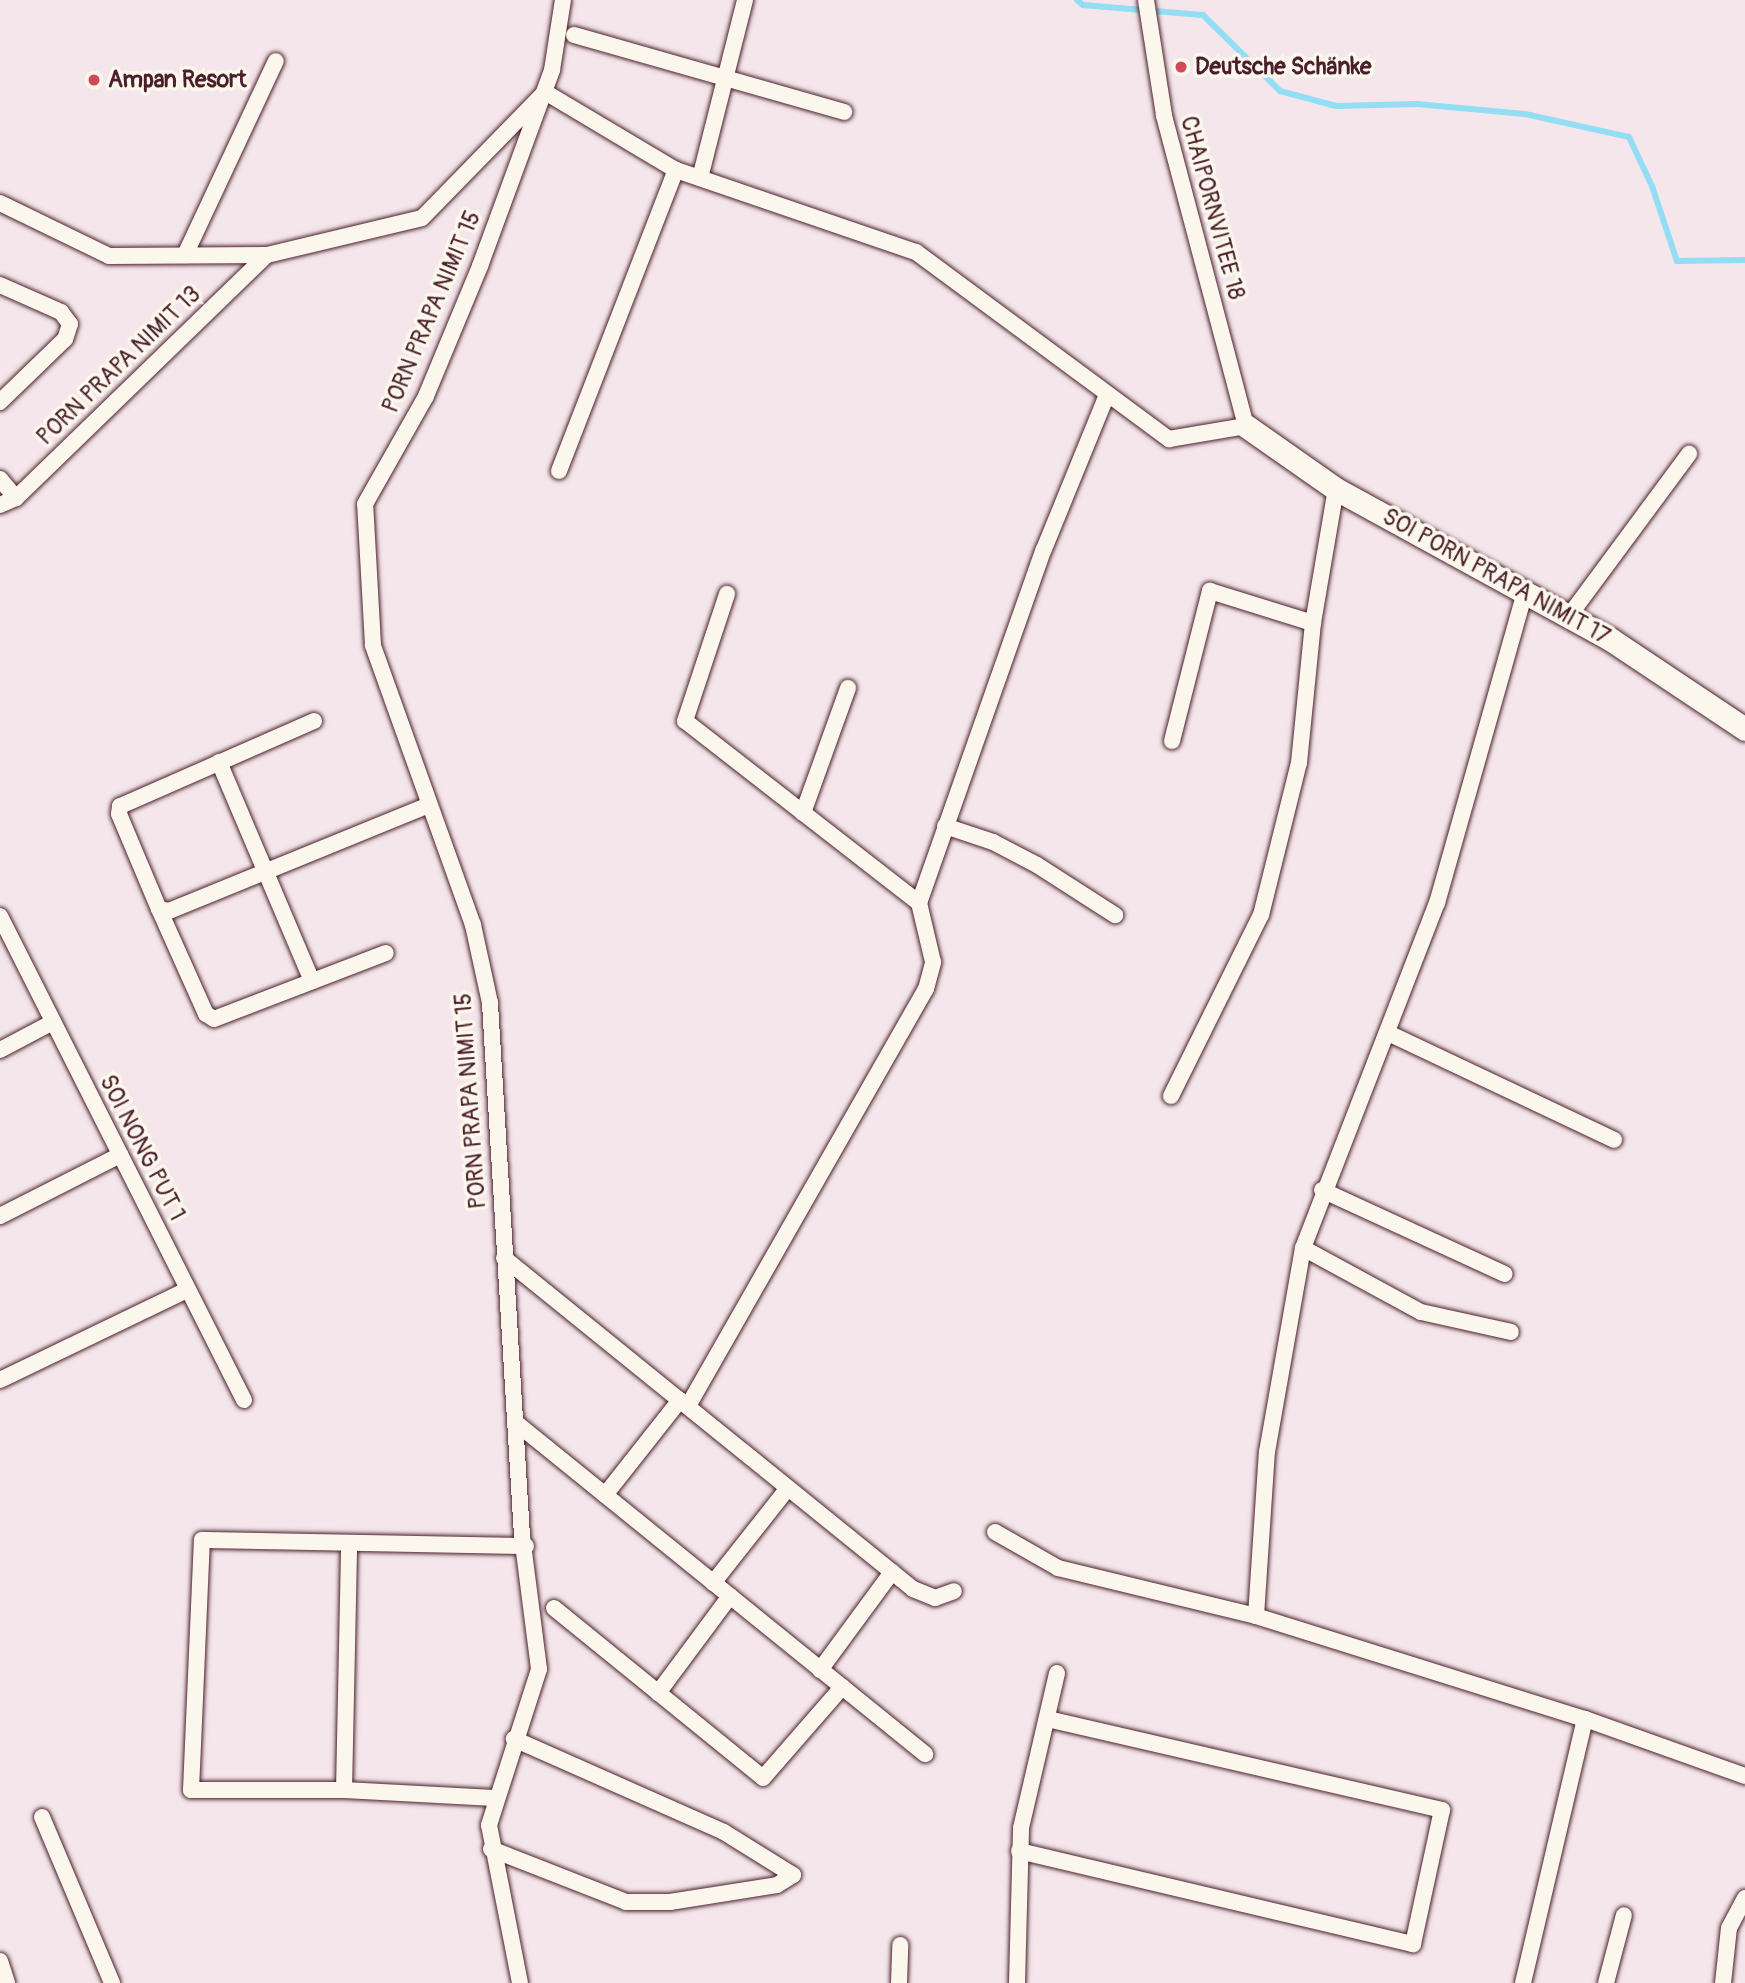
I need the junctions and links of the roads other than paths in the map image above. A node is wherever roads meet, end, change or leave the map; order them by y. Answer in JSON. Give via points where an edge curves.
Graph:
{"nodes":[{"id":1,"x":563,"y":0,"type":"edge"},
{"id":2,"x":745,"y":0,"type":"edge"},
{"id":3,"x":1146,"y":0,"type":"edge"},
{"id":4,"x":574,"y":35,"type":"dead end"},
{"id":5,"x":276,"y":61,"type":"dead end"},
{"id":6,"x":726,"y":77,"type":"junction"},
{"id":7,"x":545,"y":92,"type":"junction"},
{"id":8,"x":844,"y":112,"type":"dead end"},
{"id":9,"x":676,"y":170,"type":"junction"},
{"id":10,"x":700,"y":178,"type":"junction"},
{"id":11,"x":0,"y":202,"type":"edge"},
{"id":12,"x":267,"y":255,"type":"junction"},
{"id":13,"x":185,"y":256,"type":"junction"},
{"id":14,"x":0,"y":285,"type":"edge"},
{"id":15,"x":1107,"y":395,"type":"junction"},
{"id":16,"x":0,"y":402,"type":"edge"},
{"id":17,"x":1246,"y":426,"type":"junction"},
{"id":18,"x":1689,"y":454,"type":"dead end"},
{"id":19,"x":559,"y":471,"type":"dead end"},
{"id":20,"x":0,"y":479,"type":"edge"},
{"id":21,"x":1336,"y":489,"type":"junction"},
{"id":22,"x":16,"y":498,"type":"junction"},
{"id":23,"x":0,"y":505,"type":"edge"},
{"id":24,"x":1525,"y":592,"type":"junction"},
{"id":25,"x":727,"y":594,"type":"dead end"},
{"id":26,"x":1569,"y":616,"type":"junction"},
{"id":27,"x":1313,"y":623,"type":"junction"},
{"id":28,"x":848,"y":688,"type":"dead end"},
{"id":29,"x":314,"y":721,"type":"dead end"},
{"id":30,"x":1745,"y":729,"type":"edge"},
{"id":31,"x":1172,"y":740,"type":"dead end"},
{"id":32,"x":219,"y":762,"type":"junction"},
{"id":33,"x":429,"y":805,"type":"junction"},
{"id":34,"x":803,"y":813,"type":"junction"},
{"id":35,"x":945,"y":826,"type":"junction"},
{"id":36,"x":265,"y":872,"type":"junction"},
{"id":37,"x":919,"y":903,"type":"junction"},
{"id":38,"x":159,"y":909,"type":"junction"},
{"id":39,"x":1115,"y":915,"type":"dead end"},
{"id":40,"x":0,"y":916,"type":"edge"},
{"id":41,"x":386,"y":953,"type":"dead end"},
{"id":42,"x":312,"y":981,"type":"junction"},
{"id":43,"x":53,"y":1022,"type":"junction"},
{"id":44,"x":1388,"y":1033,"type":"junction"},
{"id":45,"x":0,"y":1050,"type":"edge"},
{"id":46,"x":1171,"y":1096,"type":"dead end"},
{"id":47,"x":1614,"y":1140,"type":"dead end"},
{"id":48,"x":120,"y":1155,"type":"junction"},
{"id":49,"x":1322,"y":1190,"type":"junction"},
{"id":50,"x":0,"y":1216,"type":"edge"},
{"id":51,"x":1303,"y":1248,"type":"junction"},
{"id":52,"x":504,"y":1258,"type":"junction"},
{"id":53,"x":1505,"y":1274,"type":"dead end"},
{"id":54,"x":187,"y":1290,"type":"junction"},
{"id":55,"x":1511,"y":1332,"type":"dead end"},
{"id":56,"x":0,"y":1380,"type":"edge"},
{"id":57,"x":244,"y":1400,"type":"dead end"},
{"id":58,"x":684,"y":1403,"type":"junction"},
{"id":59,"x":515,"y":1422,"type":"junction"},
{"id":60,"x":788,"y":1488,"type":"junction"},
{"id":61,"x":605,"y":1495,"type":"junction"},
{"id":62,"x":995,"y":1532,"type":"dead end"},
{"id":63,"x":349,"y":1543,"type":"junction"},
{"id":64,"x":526,"y":1546,"type":"junction"},
{"id":65,"x":892,"y":1572,"type":"junction"},
{"id":66,"x":713,"y":1583,"type":"junction"},
{"id":67,"x":954,"y":1591,"type":"dead end"},
{"id":68,"x":730,"y":1596,"type":"junction"},
{"id":69,"x":554,"y":1608,"type":"dead end"},
{"id":70,"x":1256,"y":1616,"type":"junction"},
{"id":71,"x":820,"y":1670,"type":"junction"},
{"id":72,"x":1058,"y":1673,"type":"dead end"},
{"id":73,"x":842,"y":1687,"type":"junction"},
{"id":74,"x":658,"y":1693,"type":"junction"},
{"id":75,"x":1046,"y":1719,"type":"junction"},
{"id":76,"x":1585,"y":1719,"type":"junction"},
{"id":77,"x":514,"y":1739,"type":"junction"},
{"id":78,"x":925,"y":1754,"type":"dead end"},
{"id":79,"x":1745,"y":1776,"type":"edge"},
{"id":80,"x":344,"y":1790,"type":"junction"},
{"id":81,"x":494,"y":1798,"type":"junction"},
{"id":82,"x":42,"y":1817,"type":"dead end"},
{"id":83,"x":491,"y":1849,"type":"junction"},
{"id":84,"x":1019,"y":1851,"type":"junction"},
{"id":85,"x":1745,"y":1898,"type":"edge"},
{"id":86,"x":1624,"y":1915,"type":"dead end"},
{"id":87,"x":900,"y":1945,"type":"dead end"},
{"id":88,"x":112,"y":1983,"type":"edge"},
{"id":89,"x":520,"y":1983,"type":"edge"},
{"id":90,"x":900,"y":1983,"type":"edge"},
{"id":91,"x":1017,"y":1983,"type":"edge"},
{"id":92,"x":1523,"y":1983,"type":"edge"},
{"id":93,"x":1606,"y":1983,"type":"edge"},
{"id":94,"x":1723,"y":1983,"type":"edge"}],
"edges":[{"from":1,"to":7,"type":"street","name":"PORN PRAPA NIMIT 15"},
{"from":2,"to":6,"type":"street"},
{"from":3,"to":17,"type":"street","name":"CHAIPORNVITEE 18","via":[[1164,115]]},
{"from":4,"to":6,"type":"street"},
{"from":5,"to":13,"type":"street"},
{"from":6,"to":8,"type":"street"},
{"from":6,"to":10,"type":"street"},
{"from":7,"to":9,"type":"street"},
{"from":7,"to":12,"type":"street","via":[[422,218]]},
{"from":7,"to":33,"type":"street","name":"PORN PRAPA NIMIT 15","via":[[426,396],[365,504],[373,645]]},
{"from":9,"to":10,"type":"street"},
{"from":9,"to":19,"type":"street"},
{"from":10,"to":15,"type":"street","via":[[916,252]]},
{"from":11,"to":13,"type":"street","via":[[109,256]]},
{"from":12,"to":13,"type":"street"},
{"from":12,"to":22,"type":"street","name":"PORN PRAPA NIMIT 13"},
{"from":14,"to":16,"type":"street","via":[[61,312],[70,324],[65,339]]},
{"from":15,"to":17,"type":"street","via":[[1169,439]]},
{"from":15,"to":35,"type":"street","via":[[1044,549]]},
{"from":17,"to":21,"type":"street","name":"SOI PORN PRAPA NIMIT 17"},
{"from":18,"to":26,"type":"street"},
{"from":20,"to":22,"type":"street"},
{"from":21,"to":24,"type":"street","name":"SOI PORN PRAPA NIMIT 17"},
{"from":21,"to":27,"type":"street"},
{"from":22,"to":23,"type":"street","name":"PORN PRAPA NIMIT 13"},
{"from":24,"to":26,"type":"street","name":"SOI PORN PRAPA NIMIT 17"},
{"from":24,"to":44,"type":"street","via":[[1437,903]]},
{"from":25,"to":34,"type":"street","via":[[685,720]]},
{"from":26,"to":30,"type":"street","name":"SOI PORN PRAPA NIMIT 17"},
{"from":27,"to":31,"type":"street","via":[[1210,591]]},
{"from":27,"to":46,"type":"street","via":[[1299,763],[1261,915]]},
{"from":28,"to":34,"type":"street"},
{"from":29,"to":32,"type":"street"},
{"from":32,"to":36,"type":"street"},
{"from":32,"to":38,"type":"street","via":[[127,800],[118,810]]},
{"from":33,"to":36,"type":"street"},
{"from":33,"to":52,"type":"street","name":"PORN PRAPA NIMIT 15","via":[[473,925],[490,1003]]},
{"from":34,"to":37,"type":"street"},
{"from":35,"to":37,"type":"street"},
{"from":35,"to":39,"type":"street","via":[[1026,859]]},
{"from":36,"to":38,"type":"street","via":[[169,911]]},
{"from":36,"to":42,"type":"street"},
{"from":37,"to":58,"type":"street","via":[[932,947],[926,989]]},
{"from":38,"to":42,"type":"street","via":[[211,1018]]},
{"from":40,"to":43,"type":"street","name":"SOI NONG PUT 1"},
{"from":41,"to":42,"type":"street"},
{"from":43,"to":45,"type":"street"},
{"from":43,"to":48,"type":"street","name":"SOI NONG PUT 1"},
{"from":44,"to":47,"type":"street"},
{"from":44,"to":49,"type":"street"},
{"from":48,"to":50,"type":"street"},
{"from":48,"to":54,"type":"street","name":"SOI NONG PUT 1"},
{"from":49,"to":51,"type":"street"},
{"from":49,"to":53,"type":"street"},
{"from":51,"to":55,"type":"street","via":[[1421,1312]]},
{"from":51,"to":70,"type":"street","via":[[1267,1452]]},
{"from":52,"to":58,"type":"street"},
{"from":52,"to":59,"type":"street","name":"PORN PRAPA NIMIT 15"},
{"from":54,"to":56,"type":"street"},
{"from":54,"to":57,"type":"street","name":"SOI NONG PUT 1"},
{"from":58,"to":60,"type":"street"},
{"from":58,"to":61,"type":"street"},
{"from":59,"to":61,"type":"street"},
{"from":59,"to":64,"type":"street","name":"PORN PRAPA NIMIT 15"},
{"from":60,"to":65,"type":"street"},
{"from":60,"to":66,"type":"street"},
{"from":61,"to":66,"type":"street"},
{"from":62,"to":70,"type":"street","via":[[1058,1568]]},
{"from":63,"to":64,"type":"street"},
{"from":63,"to":80,"type":"street"},
{"from":63,"to":80,"type":"street","via":[[202,1540],[191,1790]]},
{"from":64,"to":77,"type":"street","name":"PORN PRAPA NIMIT 15","via":[[539,1669]]},
{"from":65,"to":67,"type":"street","via":[[930,1596]]},
{"from":65,"to":71,"type":"street"},
{"from":66,"to":68,"type":"street"},
{"from":68,"to":71,"type":"street"},
{"from":68,"to":74,"type":"street"},
{"from":69,"to":74,"type":"street"},
{"from":70,"to":76,"type":"street"},
{"from":71,"to":73,"type":"street"},
{"from":72,"to":75,"type":"street"},
{"from":73,"to":74,"type":"street","via":[[763,1778]]},
{"from":73,"to":78,"type":"street"},
{"from":75,"to":84,"type":"street"},
{"from":75,"to":84,"type":"street","via":[[1442,1811],[1413,1944]]},
{"from":76,"to":79,"type":"street"},
{"from":76,"to":92,"type":"street"},
{"from":77,"to":81,"type":"street","name":"PORN PRAPA NIMIT 15"},
{"from":77,"to":83,"type":"street","via":[[724,1832],[793,1875],[776,1885],[670,1902],[626,1902]]},
{"from":80,"to":81,"type":"street"},
{"from":81,"to":83,"type":"street","name":"PORN PRAPA NIMIT 15"},
{"from":82,"to":88,"type":"street"},
{"from":83,"to":89,"type":"street","name":"PORN PRAPA NIMIT 15"},
{"from":84,"to":91,"type":"street"},
{"from":85,"to":94,"type":"street","via":[[1729,1928]]},
{"from":86,"to":93,"type":"street"},
{"from":87,"to":90,"type":"street"}]}
